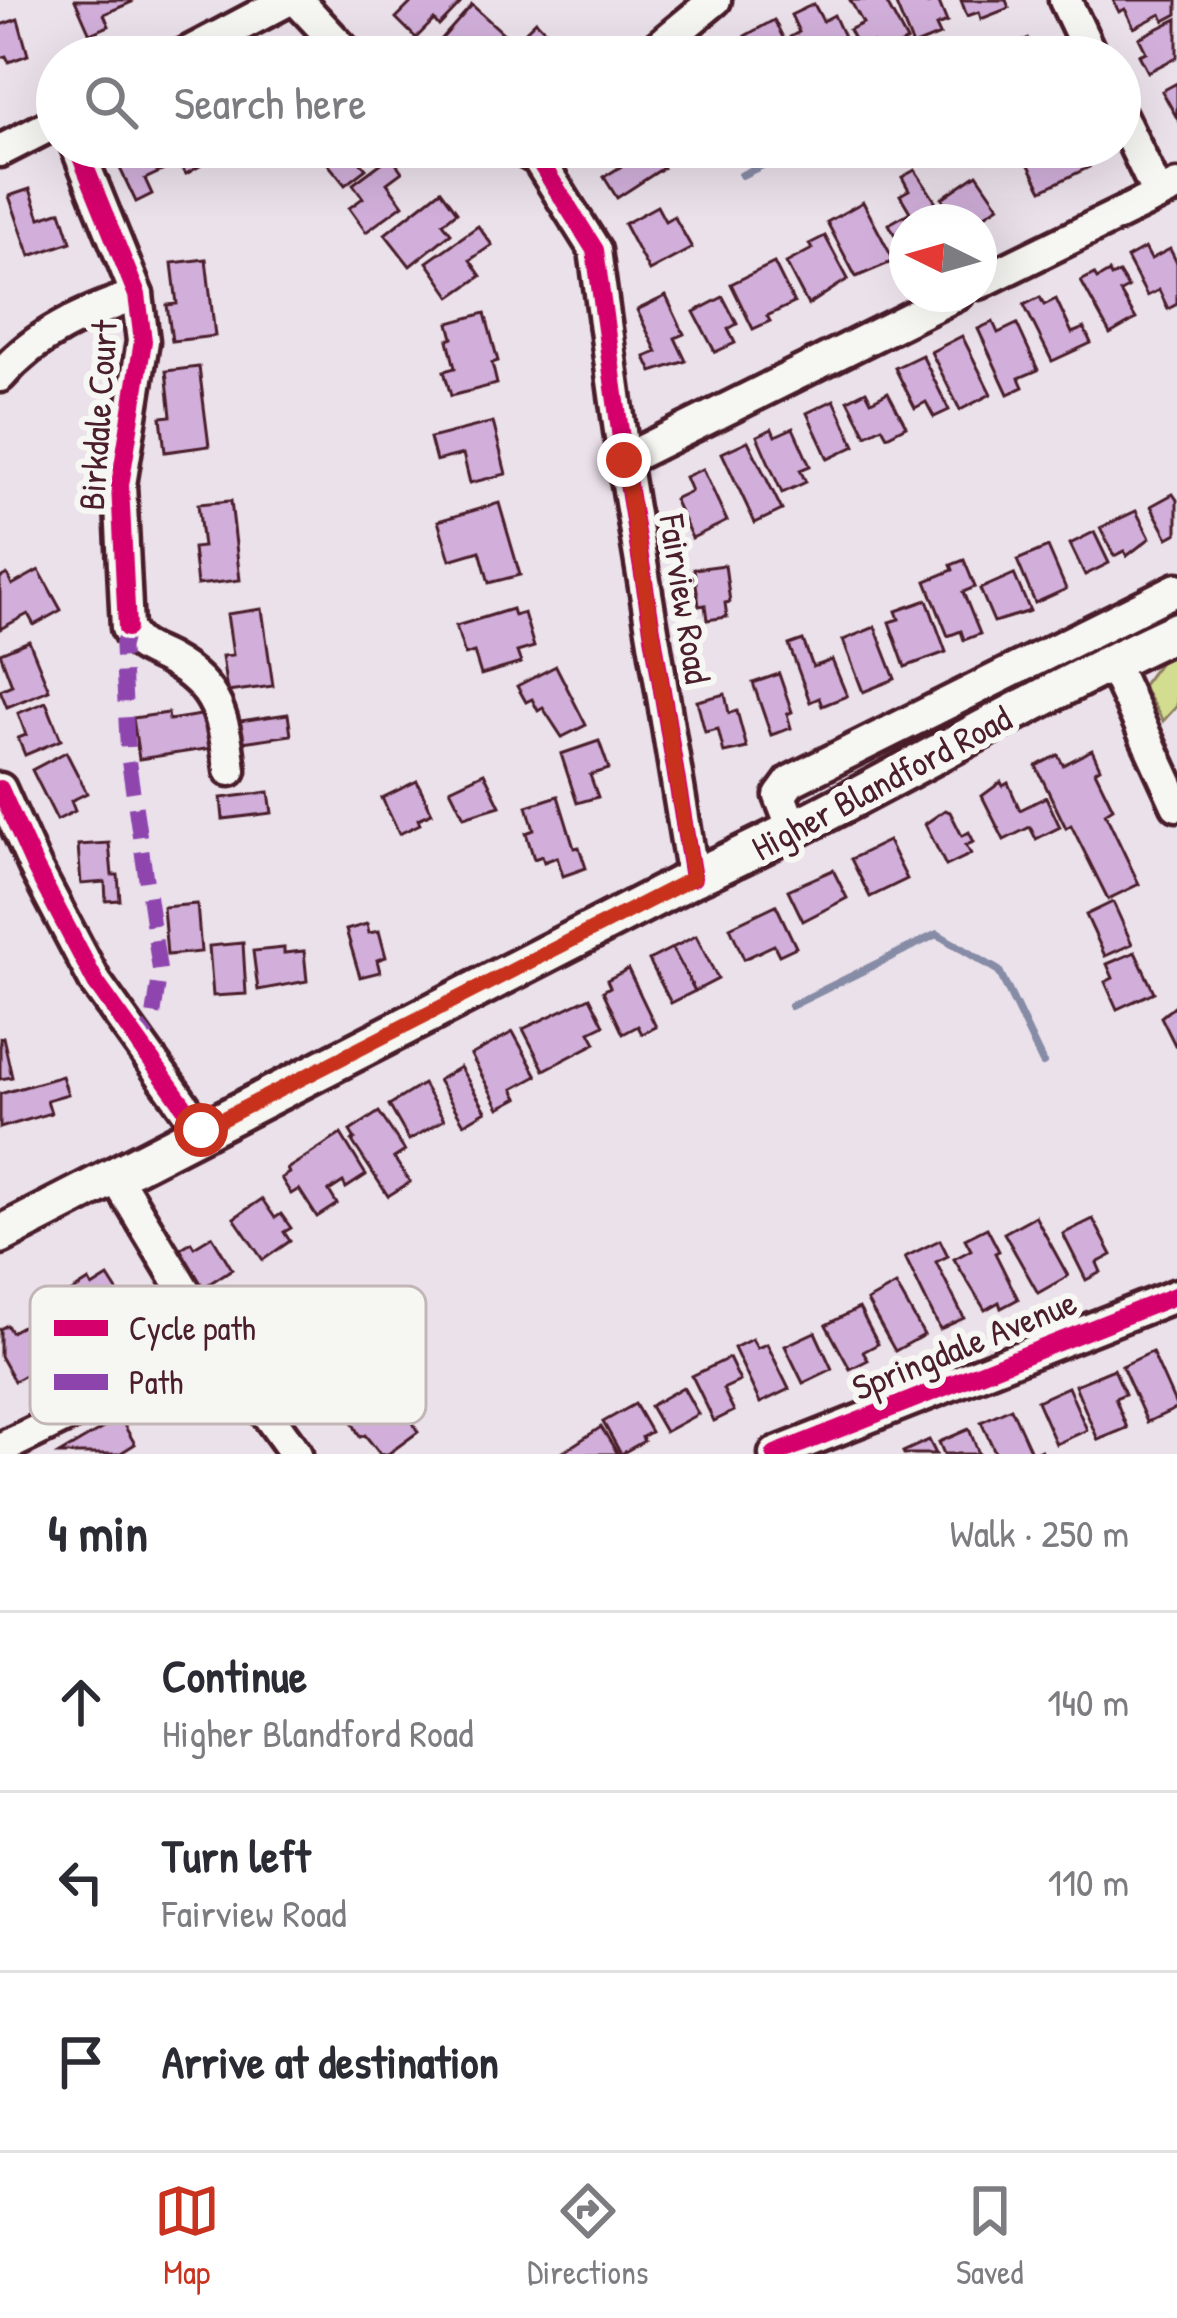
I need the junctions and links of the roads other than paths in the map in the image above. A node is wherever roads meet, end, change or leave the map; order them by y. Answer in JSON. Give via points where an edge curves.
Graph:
{"nodes":[{"id":1,"x":288,"y":0,"type":"edge"},
{"id":2,"x":297,"y":0,"type":"edge"},
{"id":3,"x":715,"y":0,"type":"edge"},
{"id":4,"x":1065,"y":0,"type":"edge"},
{"id":5,"x":220,"y":36,"type":"edge"},
{"id":6,"x":330,"y":36,"type":"edge"},
{"id":7,"x":671,"y":36,"type":"edge"},
{"id":8,"x":1082,"y":36,"type":"edge"},
{"id":9,"x":36,"y":133,"type":"edge"},
{"id":10,"x":1141,"y":148,"type":"edge"},
{"id":11,"x":0,"y":152,"type":"edge"},
{"id":12,"x":86,"y":168,"type":"edge"},
{"id":13,"x":545,"y":168,"type":"edge"},
{"id":14,"x":1168,"y":190,"type":"edge"},
{"id":15,"x":997,"y":275,"type":"edge"},
{"id":16,"x":137,"y":295,"type":"junction"},
{"id":17,"x":922,"y":312,"type":"edge"},
{"id":18,"x":0,"y":376,"type":"edge"},
{"id":19,"x":624,"y":460,"type":"junction"},
{"id":20,"x":1177,"y":589,"type":"edge"},
{"id":21,"x":1177,"y":631,"type":"edge"},
{"id":22,"x":1111,"y":661,"type":"junction"},
{"id":23,"x":230,"y":770,"type":"dead end"},
{"id":24,"x":0,"y":789,"type":"edge"},
{"id":25,"x":1177,"y":805,"type":"edge"},
{"id":26,"x":794,"y":832,"type":"junction"},
{"id":27,"x":693,"y":878,"type":"junction"},
{"id":28,"x":201,"y":1130,"type":"junction"},
{"id":29,"x":114,"y":1174,"type":"junction"},
{"id":30,"x":0,"y":1235,"type":"edge"},
{"id":31,"x":182,"y":1286,"type":"edge"},
{"id":32,"x":1177,"y":1295,"type":"edge"},
{"id":33,"x":51,"y":1424,"type":"edge"},
{"id":34,"x":274,"y":1424,"type":"edge"},
{"id":35,"x":0,"y":1449,"type":"edge"},
{"id":36,"x":296,"y":1454,"type":"edge"},
{"id":37,"x":775,"y":1454,"type":"edge"}],
"edges":[{"from":1,"to":5,"type":"street"},
{"from":2,"to":6,"type":"street"},
{"from":3,"to":7,"type":"street"},
{"from":4,"to":8,"type":"street"},
{"from":9,"to":11,"type":"street"},
{"from":10,"to":14,"type":"street"},
{"from":12,"to":16,"type":"street","name":"Birkdale Court"},
{"from":13,"to":19,"type":"street","name":"Fairview Road","via":[[595,250]]},
{"from":14,"to":15,"type":"street"},
{"from":16,"to":18,"type":"street","via":[[43,337]]},
{"from":16,"to":23,"type":"street","name":"Birkdale Court","via":[[143,341],[120,485],[127,628],[134,643],[197,677],[215,701]]},
{"from":17,"to":19,"type":"street"},
{"from":19,"to":27,"type":"street","name":"Fairview Road"},
{"from":20,"to":26,"type":"street","via":[[791,781],[780,796]]},
{"from":21,"to":22,"type":"main road","name":"Higher Blandford Road"},
{"from":22,"to":25,"type":"street"},
{"from":22,"to":26,"type":"main road","name":"Higher Blandford Road"},
{"from":24,"to":28,"type":"street","via":[[96,983]]},
{"from":26,"to":27,"type":"main road","name":"Higher Blandford Road"},
{"from":27,"to":28,"type":"main road","name":"Higher Blandford Road"},
{"from":28,"to":29,"type":"main road","name":"Higher Blandford Road"},
{"from":29,"to":30,"type":"main road","name":"Higher Blandford Road"},
{"from":29,"to":31,"type":"street"},
{"from":32,"to":37,"type":"street","name":"Springdale Avenue"},
{"from":33,"to":35,"type":"street"},
{"from":34,"to":36,"type":"street"}]}
